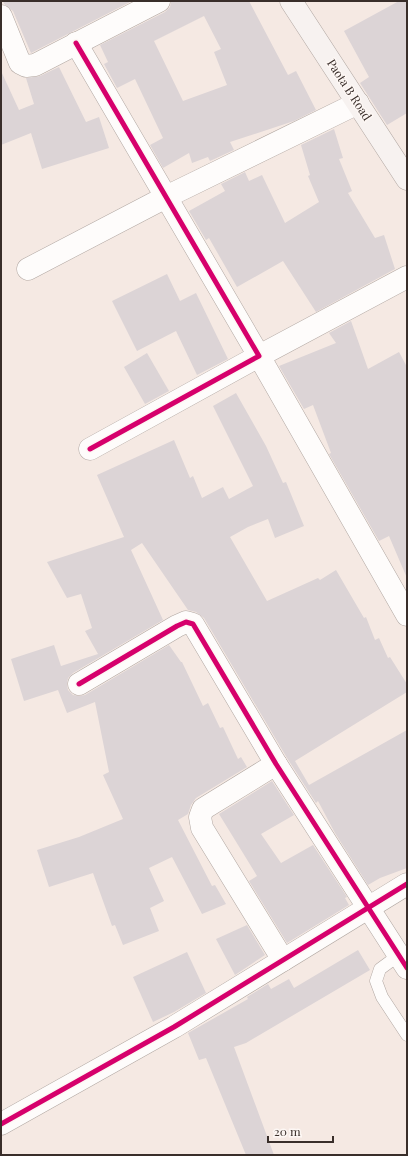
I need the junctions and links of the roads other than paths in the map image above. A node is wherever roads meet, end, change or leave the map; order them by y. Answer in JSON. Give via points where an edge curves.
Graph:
{"nodes":[{"id":1,"x":159,"y":1,"type":"edge"},
{"id":2,"x":291,"y":1,"type":"edge"},
{"id":3,"x":1,"y":16,"type":"edge"},
{"id":4,"x":76,"y":44,"type":"junction"},
{"id":5,"x":358,"y":103,"type":"junction"},
{"id":6,"x":407,"y":179,"type":"edge"},
{"id":7,"x":166,"y":197,"type":"junction"},
{"id":8,"x":28,"y":269,"type":"dead end"},
{"id":9,"x":407,"y":277,"type":"edge"},
{"id":10,"x":259,"y":356,"type":"junction"},
{"id":11,"x":90,"y":449,"type":"dead end"},
{"id":12,"x":407,"y":615,"type":"edge"},
{"id":13,"x":79,"y":684,"type":"dead end"},
{"id":14,"x":276,"y":764,"type":"junction"},
{"id":15,"x":407,"y":884,"type":"edge"},
{"id":16,"x":369,"y":907,"type":"junction"},
{"id":17,"x":283,"y":960,"type":"junction"},
{"id":18,"x":403,"y":962,"type":"edge"},
{"id":19,"x":407,"y":1035,"type":"edge"},
{"id":20,"x":1,"y":1124,"type":"edge"}],
"edges":[{"from":1,"to":4,"type":"street"},
{"from":2,"to":5,"type":"street","name":"Paota B Road"},
{"from":3,"to":4,"type":"street","via":[[20,63],[26,66],[35,65]]},
{"from":4,"to":7,"type":"street"},
{"from":5,"to":6,"type":"street","name":"Paota B Road"},
{"from":5,"to":7,"type":"street"},
{"from":7,"to":8,"type":"street"},
{"from":7,"to":10,"type":"street"},
{"from":9,"to":10,"type":"street"},
{"from":10,"to":11,"type":"street"},
{"from":10,"to":12,"type":"street"},
{"from":13,"to":14,"type":"street","via":[[177,626],[186,622],[193,624]]},
{"from":14,"to":16,"type":"street"},
{"from":14,"to":17,"type":"street","via":[[203,809],[200,817],[202,828]]},
{"from":15,"to":16,"type":"street"},
{"from":16,"to":17,"type":"street"},
{"from":16,"to":18,"type":"street"},
{"from":17,"to":20,"type":"street","via":[[174,1027]]},
{"from":18,"to":19,"type":"lane","via":[[380,969],[376,981],[382,996]]}]}
